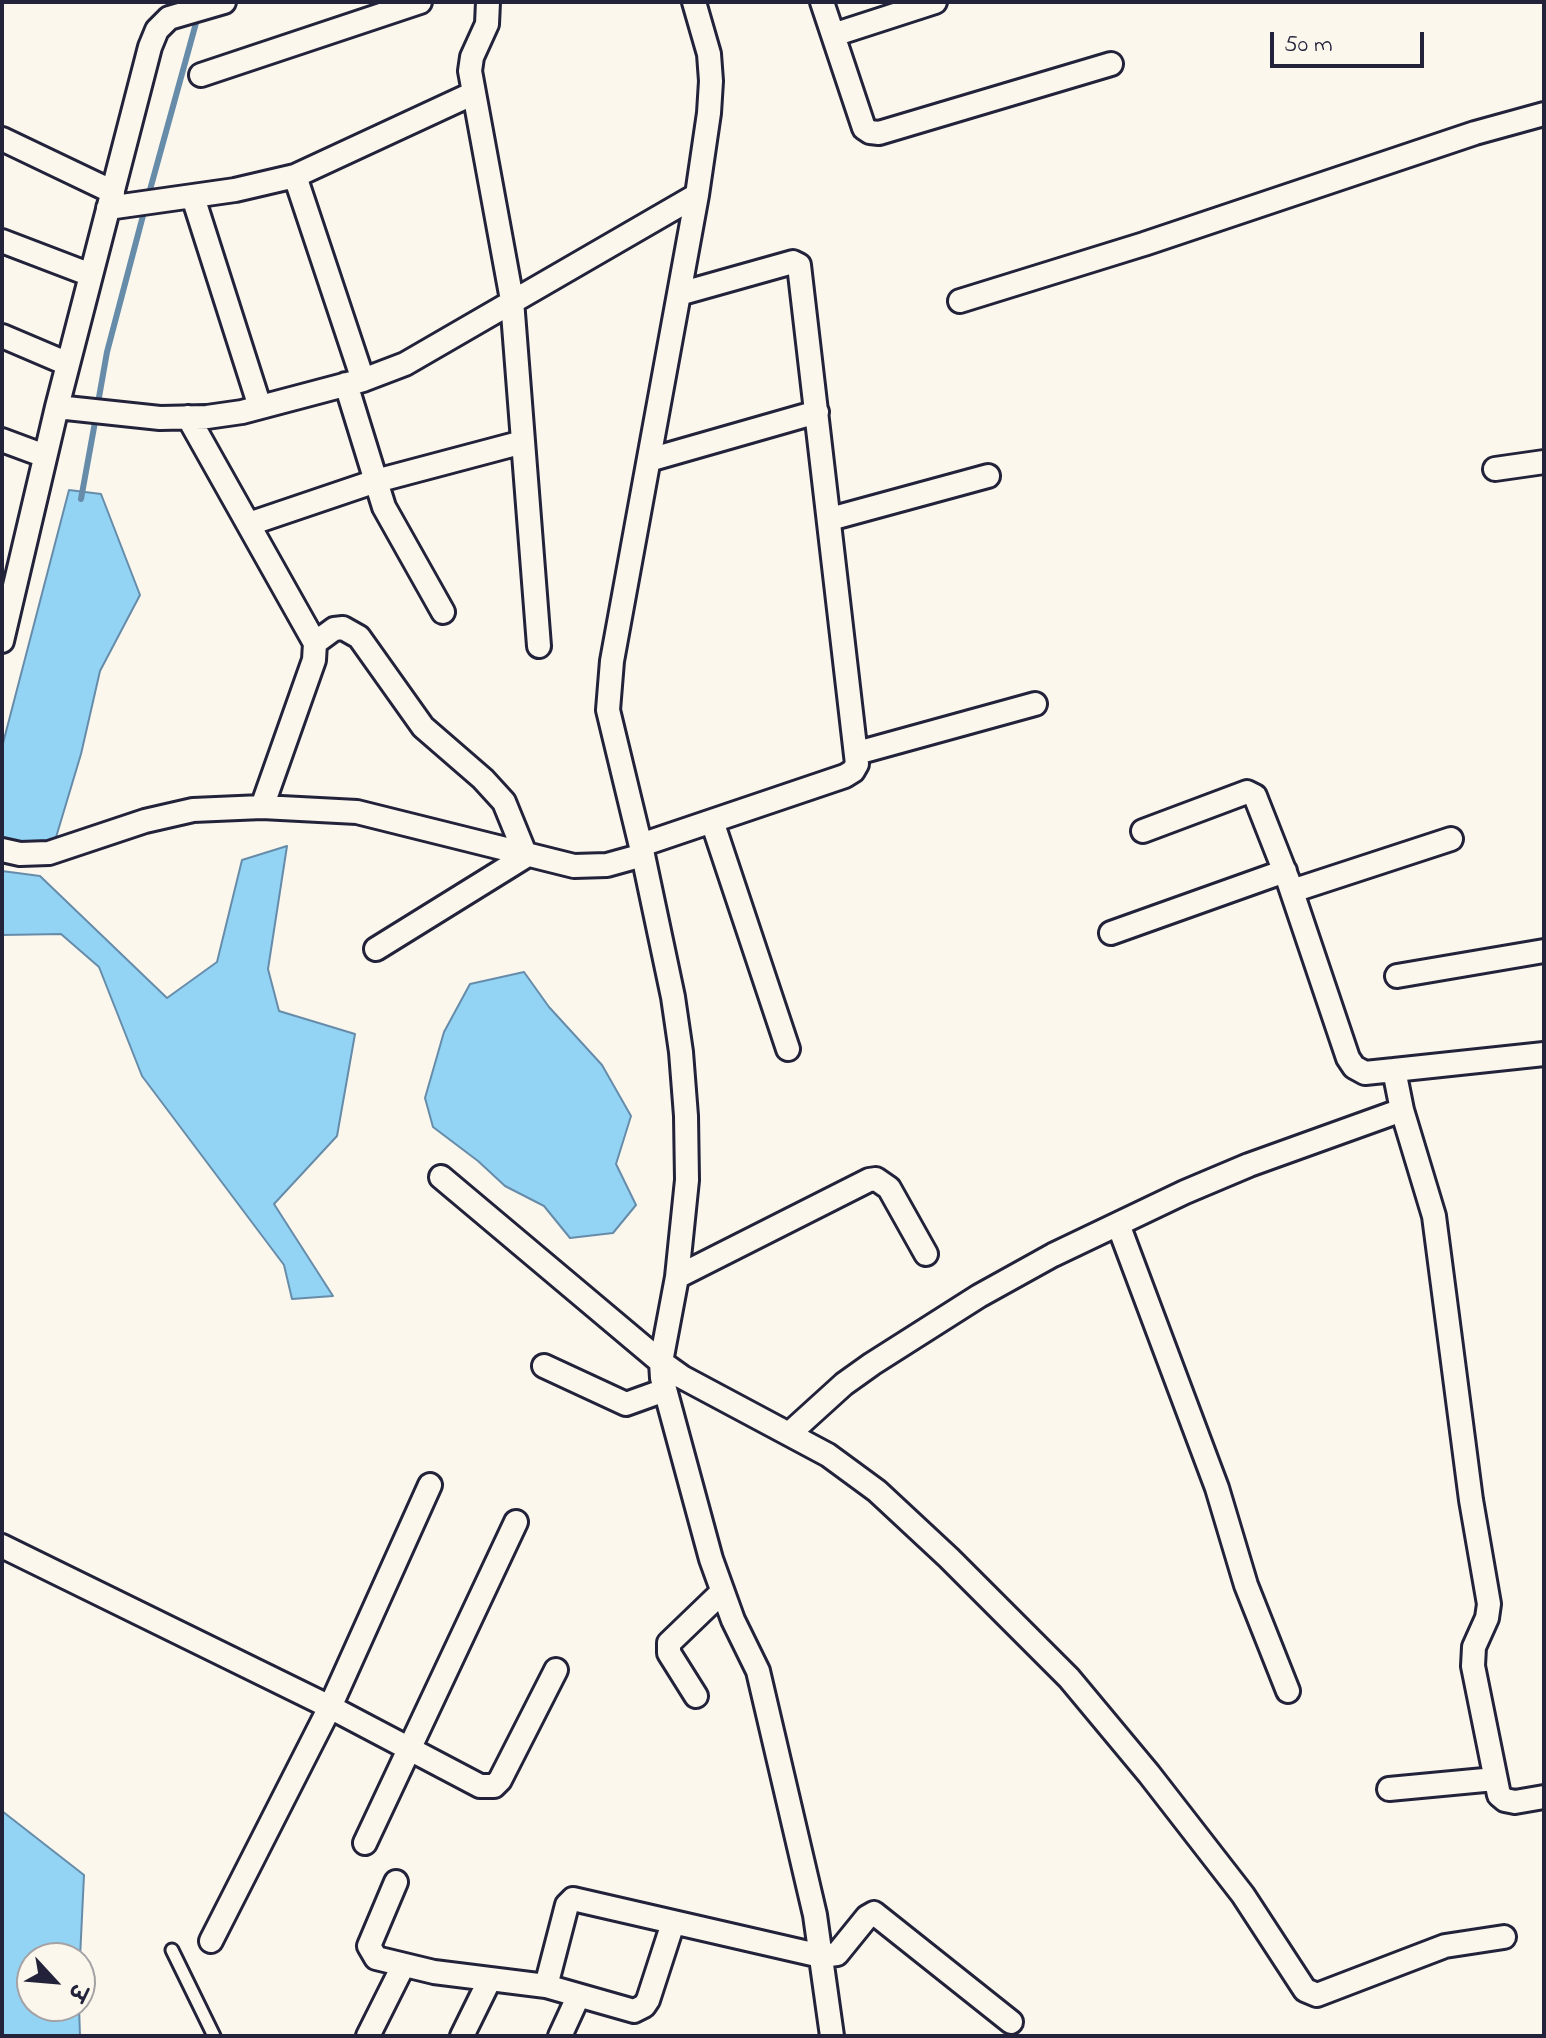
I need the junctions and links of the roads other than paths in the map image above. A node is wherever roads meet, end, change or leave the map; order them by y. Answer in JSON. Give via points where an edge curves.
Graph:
{"nodes":[{"id":1,"x":224,"y":2,"type":"edge"},
{"id":2,"x":420,"y":2,"type":"edge"},
{"id":3,"x":488,"y":2,"type":"edge"},
{"id":4,"x":694,"y":2,"type":"edge"},
{"id":5,"x":822,"y":2,"type":"edge"},
{"id":6,"x":935,"y":2,"type":"edge"},
{"id":7,"x":171,"y":10,"type":"edge"},
{"id":8,"x":833,"y":35,"type":"junction"},
{"id":9,"x":1111,"y":64,"type":"dead end"},
{"id":10,"x":201,"y":75,"type":"dead end"},
{"id":11,"x":474,"y":93,"type":"junction"},
{"id":12,"x":1544,"y":114,"type":"edge"},
{"id":13,"x":2,"y":139,"type":"edge"},
{"id":14,"x":295,"y":176,"type":"junction"},
{"id":15,"x":697,"y":195,"type":"junction"},
{"id":16,"x":193,"y":197,"type":"junction"},
{"id":17,"x":111,"y":200,"type":"junction"},
{"id":18,"x":2,"y":241,"type":"edge"},
{"id":19,"x":91,"y":275,"type":"junction"},
{"id":20,"x":679,"y":294,"type":"junction"},
{"id":21,"x":512,"y":300,"type":"junction"},
{"id":22,"x":960,"y":301,"type":"dead end"},
{"id":23,"x":2,"y":336,"type":"edge"},
{"id":24,"x":68,"y":364,"type":"junction"},
{"id":25,"x":354,"y":382,"type":"junction"},
{"id":26,"x":57,"y":407,"type":"junction"},
{"id":27,"x":260,"y":407,"type":"junction"},
{"id":28,"x":817,"y":412,"type":"junction"},
{"id":29,"x":188,"y":417,"type":"junction"},
{"id":30,"x":2,"y":440,"type":"edge"},
{"id":31,"x":523,"y":442,"type":"junction"},
{"id":32,"x":45,"y":456,"type":"junction"},
{"id":33,"x":649,"y":460,"type":"junction"},
{"id":34,"x":1544,"y":462,"type":"edge"},
{"id":35,"x":1495,"y":469,"type":"dead end"},
{"id":36,"x":988,"y":476,"type":"dead end"},
{"id":37,"x":376,"y":481,"type":"junction"},
{"id":38,"x":830,"y":519,"type":"junction"},
{"id":39,"x":249,"y":524,"type":"junction"},
{"id":40,"x":10,"y":570,"type":"edge"},
{"id":41,"x":443,"y":612,"type":"dead end"},
{"id":42,"x":2,"y":641,"type":"edge"},
{"id":43,"x":315,"y":643,"type":"junction"},
{"id":44,"x":539,"y":646,"type":"dead end"},
{"id":45,"x":1035,"y":704,"type":"dead end"},
{"id":46,"x":857,"y":753,"type":"junction"},
{"id":47,"x":262,"y":807,"type":"junction"},
{"id":48,"x":712,"y":821,"type":"junction"},
{"id":49,"x":1143,"y":831,"type":"dead end"},
{"id":50,"x":1451,"y":839,"type":"dead end"},
{"id":51,"x":2,"y":850,"type":"edge"},
{"id":52,"x":642,"y":850,"type":"junction"},
{"id":53,"x":526,"y":856,"type":"junction"},
{"id":54,"x":1288,"y":881,"type":"junction"},
{"id":55,"x":1111,"y":933,"type":"dead end"},
{"id":56,"x":376,"y":949,"type":"dead end"},
{"id":57,"x":1544,"y":951,"type":"edge"},
{"id":58,"x":1397,"y":976,"type":"dead end"},
{"id":59,"x":788,"y":1049,"type":"dead end"},
{"id":60,"x":1544,"y":1054,"type":"edge"},
{"id":61,"x":1394,"y":1070,"type":"junction"},
{"id":62,"x":1402,"y":1110,"type":"junction"},
{"id":63,"x":441,"y":1177,"type":"dead end"},
{"id":64,"x":1118,"y":1224,"type":"junction"},
{"id":65,"x":926,"y":1254,"type":"dead end"},
{"id":66,"x":677,"y":1277,"type":"junction"},
{"id":67,"x":661,"y":1362,"type":"junction"},
{"id":68,"x":544,"y":1366,"type":"dead end"},
{"id":69,"x":665,"y":1390,"type":"junction"},
{"id":70,"x":790,"y":1433,"type":"junction"},
{"id":71,"x":430,"y":1485,"type":"dead end"},
{"id":72,"x":516,"y":1522,"type":"dead end"},
{"id":73,"x":2,"y":1546,"type":"edge"},
{"id":74,"x":722,"y":1592,"type":"junction"},
{"id":75,"x":556,"y":1670,"type":"dead end"},
{"id":76,"x":1288,"y":1691,"type":"dead end"},
{"id":77,"x":696,"y":1696,"type":"dead end"},
{"id":78,"x":330,"y":1707,"type":"junction"},
{"id":79,"x":410,"y":1751,"type":"junction"},
{"id":80,"x":1495,"y":1779,"type":"junction"},
{"id":81,"x":1389,"y":1789,"type":"dead end"},
{"id":82,"x":1544,"y":1797,"type":"edge"},
{"id":83,"x":365,"y":1843,"type":"dead end"},
{"id":84,"x":396,"y":1882,"type":"dead end"},
{"id":85,"x":673,"y":1923,"type":"junction"},
{"id":86,"x":1504,"y":1937,"type":"dead end"},
{"id":87,"x":211,"y":1941,"type":"dead end"},
{"id":88,"x":172,"y":1950,"type":"dead end"},
{"id":89,"x":821,"y":1956,"type":"junction"},
{"id":90,"x":403,"y":1966,"type":"junction"},
{"id":91,"x":490,"y":1979,"type":"junction"},
{"id":92,"x":546,"y":1986,"type":"junction"},
{"id":93,"x":578,"y":1997,"type":"junction"},
{"id":94,"x":1011,"y":2022,"type":"dead end"},
{"id":95,"x":214,"y":2036,"type":"edge"},
{"id":96,"x":368,"y":2036,"type":"edge"},
{"id":97,"x":462,"y":2036,"type":"edge"},
{"id":98,"x":560,"y":2036,"type":"edge"},
{"id":99,"x":832,"y":2036,"type":"edge"}],
"edges":[{"from":1,"to":7,"type":"street"},
{"from":2,"to":10,"type":"street"},
{"from":3,"to":11,"type":"street","via":[[487,24],[470,64]]},
{"from":4,"to":15,"type":"street","via":[[711,81]]},
{"from":5,"to":8,"type":"street"},
{"from":6,"to":8,"type":"street"},
{"from":7,"to":17,"type":"street","via":[[150,47]]},
{"from":8,"to":9,"type":"street","via":[[864,128],[879,133]]},
{"from":11,"to":14,"type":"street"},
{"from":11,"to":21,"type":"street"},
{"from":12,"to":22,"type":"street"},
{"from":13,"to":17,"type":"street"},
{"from":14,"to":16,"type":"street"},
{"from":14,"to":25,"type":"street"},
{"from":15,"to":20,"type":"street"},
{"from":15,"to":21,"type":"street"},
{"from":16,"to":17,"type":"street"},
{"from":16,"to":27,"type":"street"},
{"from":17,"to":19,"type":"street"},
{"from":18,"to":19,"type":"street"},
{"from":19,"to":24,"type":"street"},
{"from":20,"to":28,"type":"street","via":[[793,262],[799,265]]},
{"from":20,"to":33,"type":"street"},
{"from":21,"to":25,"type":"street","via":[[405,364]]},
{"from":21,"to":31,"type":"street"},
{"from":23,"to":24,"type":"street"},
{"from":24,"to":26,"type":"street"},
{"from":25,"to":27,"type":"street"},
{"from":25,"to":37,"type":"street"},
{"from":26,"to":29,"type":"street"},
{"from":26,"to":32,"type":"street"},
{"from":27,"to":29,"type":"street"},
{"from":28,"to":33,"type":"street"},
{"from":28,"to":38,"type":"street"},
{"from":29,"to":39,"type":"street"},
{"from":30,"to":32,"type":"street"},
{"from":31,"to":37,"type":"street"},
{"from":31,"to":44,"type":"street"},
{"from":32,"to":40,"type":"street"},
{"from":33,"to":52,"type":"street","via":[[608,686],[611,729]]},
{"from":34,"to":35,"type":"street"},
{"from":36,"to":38,"type":"street"},
{"from":37,"to":39,"type":"street"},
{"from":37,"to":41,"type":"street","via":[[392,523]]},
{"from":38,"to":46,"type":"street"},
{"from":39,"to":43,"type":"street"},
{"from":40,"to":42,"type":"street"},
{"from":43,"to":47,"type":"street","via":[[314,660]]},
{"from":43,"to":53,"type":"street","via":[[334,629],[359,637],[423,727],[496,792]]},
{"from":45,"to":46,"type":"street"},
{"from":46,"to":48,"type":"street","via":[[853,771],[845,776]]},
{"from":47,"to":51,"type":"street","via":[[193,810],[49,853]]},
{"from":47,"to":53,"type":"street","via":[[357,812]]},
{"from":48,"to":52,"type":"street"},
{"from":48,"to":59,"type":"street"},
{"from":49,"to":54,"type":"street","via":[[1250,793]]},
{"from":50,"to":54,"type":"street"},
{"from":52,"to":53,"type":"street","via":[[591,867]]},
{"from":52,"to":66,"type":"street","via":[[682,1065],[687,1180]]},
{"from":53,"to":56,"type":"street"},
{"from":54,"to":55,"type":"street"},
{"from":54,"to":61,"type":"street","via":[[1348,1058],[1359,1072]]},
{"from":57,"to":58,"type":"street"},
{"from":60,"to":61,"type":"street"},
{"from":61,"to":62,"type":"street"},
{"from":62,"to":64,"type":"street","via":[[1249,1165]]},
{"from":62,"to":80,"type":"street","via":[[1434,1216],[1489,1604],[1473,1666]]},
{"from":63,"to":67,"type":"street"},
{"from":64,"to":70,"type":"street","via":[[979,1296],[872,1364]]},
{"from":64,"to":76,"type":"street"},
{"from":65,"to":66,"type":"street","via":[[889,1188],[876,1179]]},
{"from":66,"to":67,"type":"street"},
{"from":67,"to":69,"type":"street"},
{"from":67,"to":70,"type":"street"},
{"from":68,"to":69,"type":"street","via":[[626,1404]]},
{"from":69,"to":74,"type":"street"},
{"from":70,"to":86,"type":"street","via":[[877,1491],[1069,1678],[1243,1895],[1305,1990],[1317,1995],[1445,1946]]},
{"from":71,"to":78,"type":"street"},
{"from":72,"to":79,"type":"street"},
{"from":73,"to":78,"type":"street"},
{"from":74,"to":77,"type":"street","via":[[668,1648]]},
{"from":74,"to":89,"type":"street","via":[[758,1671]]},
{"from":75,"to":79,"type":"street","via":[[494,1786],[480,1786]]},
{"from":78,"to":79,"type":"street"},
{"from":78,"to":87,"type":"street"},
{"from":79,"to":83,"type":"street"},
{"from":80,"to":81,"type":"street"},
{"from":80,"to":82,"type":"street","via":[[1505,1800]]},
{"from":84,"to":90,"type":"street","via":[[369,1946],[376,1958]]},
{"from":85,"to":89,"type":"street"},
{"from":85,"to":92,"type":"street","via":[[573,1899]]},
{"from":85,"to":93,"type":"street","via":[[644,2006],[634,2011]]},
{"from":88,"to":95,"type":"lane"},
{"from":89,"to":94,"type":"street","via":[[837,1954],[870,1914],[877,1914]]},
{"from":89,"to":99,"type":"street"},
{"from":90,"to":91,"type":"street"},
{"from":90,"to":96,"type":"street"},
{"from":91,"to":92,"type":"street"},
{"from":91,"to":97,"type":"street"},
{"from":92,"to":93,"type":"street"},
{"from":93,"to":98,"type":"street"}]}
